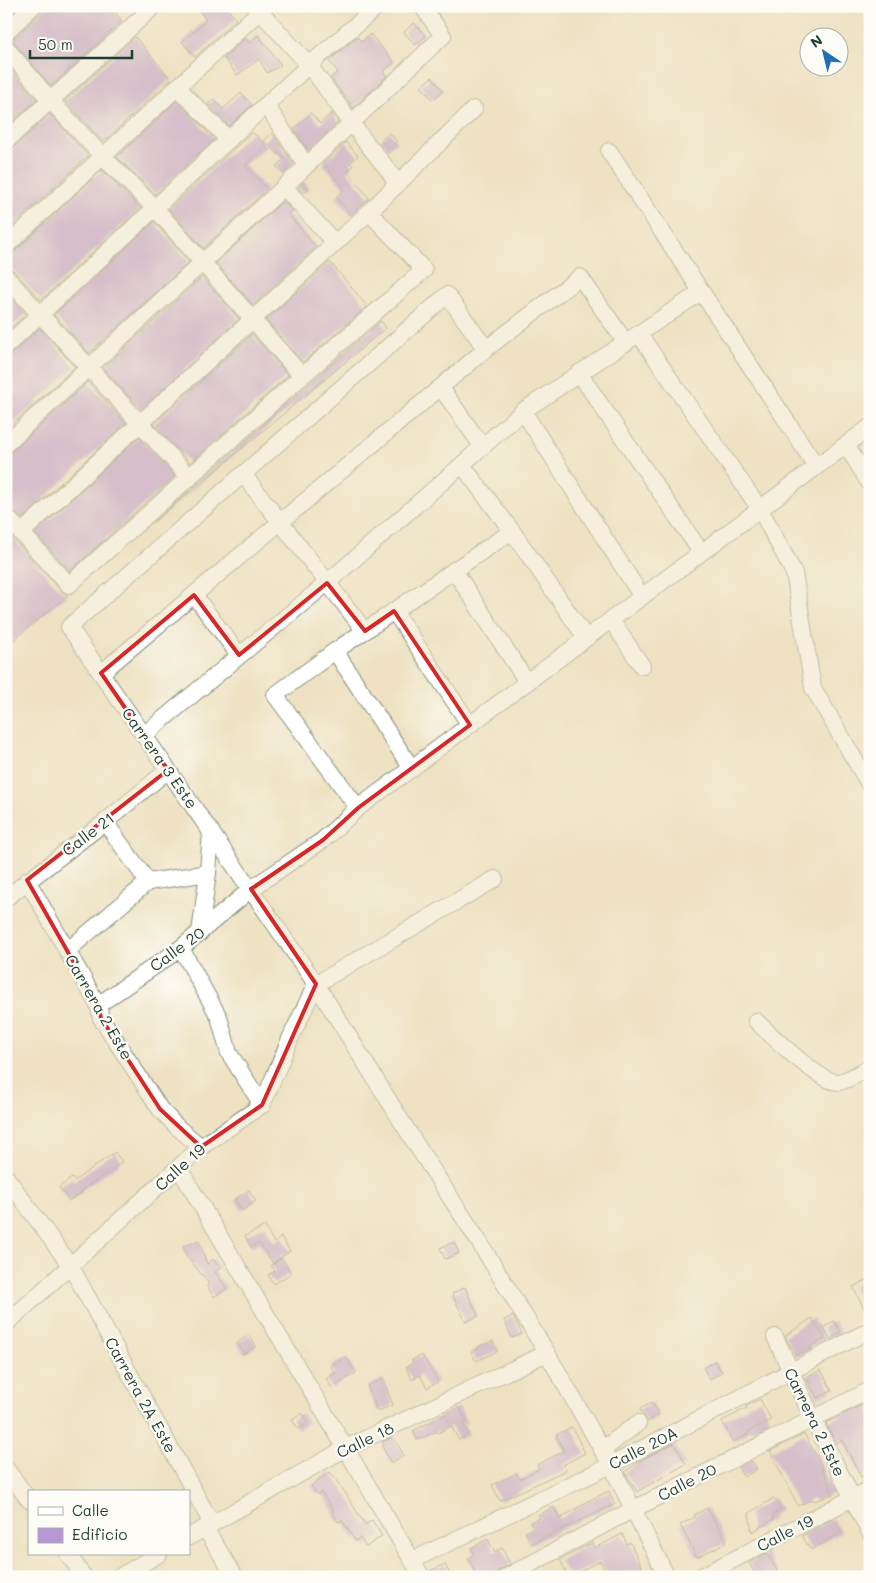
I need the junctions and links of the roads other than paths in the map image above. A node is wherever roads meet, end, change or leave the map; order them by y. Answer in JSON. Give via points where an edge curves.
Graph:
{"nodes":[{"id":1,"x":33,"y":6,"type":"edge"},
{"id":2,"x":154,"y":6,"type":"edge"},
{"id":3,"x":378,"y":6,"type":"edge"},
{"id":4,"x":422,"y":6,"type":"edge"},
{"id":5,"x":260,"y":8,"type":"edge"},
{"id":6,"x":6,"y":32,"type":"edge"},
{"id":7,"x":6,"y":48,"type":"edge"},
{"id":8,"x":309,"y":65,"type":"junction"},
{"id":9,"x":177,"y":87,"type":"junction"},
{"id":10,"x":50,"y":101,"type":"junction"},
{"id":11,"x":266,"y":105,"type":"junction"},
{"id":12,"x":474,"y":109,"type":"dead end"},
{"id":13,"x":351,"y":122,"type":"junction"},
{"id":14,"x":229,"y":140,"type":"junction"},
{"id":15,"x":6,"y":142,"type":"edge"},
{"id":16,"x":609,"y":151,"type":"dead end"},
{"id":17,"x":103,"y":156,"type":"junction"},
{"id":18,"x":306,"y":165,"type":"junction"},
{"id":19,"x":397,"y":184,"type":"junction"},
{"id":20,"x":284,"y":187,"type":"junction"},
{"id":21,"x":155,"y":208,"type":"junction"},
{"id":22,"x":370,"y":212,"type":"junction"},
{"id":23,"x":335,"y":244,"type":"junction"},
{"id":24,"x":6,"y":246,"type":"edge"},
{"id":25,"x":204,"y":262,"type":"junction"},
{"id":26,"x":6,"y":276,"type":"edge"},
{"id":27,"x":701,"y":292,"type":"junction"},
{"id":28,"x":41,"y":314,"type":"junction"},
{"id":29,"x":253,"y":318,"type":"junction"},
{"id":30,"x":632,"y":338,"type":"junction"},
{"id":31,"x":6,"y":346,"type":"edge"},
{"id":32,"x":486,"y":349,"type":"junction"},
{"id":33,"x":89,"y":367,"type":"junction"},
{"id":34,"x":580,"y":373,"type":"junction"},
{"id":35,"x":302,"y":376,"type":"junction"},
{"id":36,"x":441,"y":388,"type":"junction"},
{"id":37,"x":523,"y":411,"type":"junction"},
{"id":38,"x":140,"y":423,"type":"junction"},
{"id":39,"x":870,"y":427,"type":"edge"},
{"id":40,"x":6,"y":444,"type":"edge"},
{"id":41,"x":846,"y":445,"type":"junction"},
{"id":42,"x":482,"y":446,"type":"junction"},
{"id":43,"x":462,"y":465,"type":"junction"},
{"id":44,"x":816,"y":466,"type":"junction"},
{"id":45,"x":243,"y":474,"type":"junction"},
{"id":46,"x":190,"y":478,"type":"junction"},
{"id":47,"x":870,"y":484,"type":"edge"},
{"id":48,"x":760,"y":509,"type":"junction"},
{"id":49,"x":6,"y":516,"type":"edge"},
{"id":50,"x":280,"y":522,"type":"junction"},
{"id":51,"x":512,"y":530,"type":"junction"},
{"id":52,"x":21,"y":533,"type":"junction"},
{"id":53,"x":701,"y":552,"type":"junction"},
{"id":54,"x":454,"y":570,"type":"junction"},
{"id":55,"x":327,"y":583,"type":"junction"},
{"id":56,"x":194,"y":595,"type":"junction"},
{"id":57,"x":642,"y":597,"type":"junction"},
{"id":58,"x":394,"y":611,"type":"junction"},
{"id":59,"x":611,"y":620,"type":"junction"},
{"id":60,"x":364,"y":631,"type":"junction"},
{"id":61,"x":586,"y":638,"type":"junction"},
{"id":62,"x":335,"y":651,"type":"junction"},
{"id":63,"x":239,"y":655,"type":"junction"},
{"id":64,"x":642,"y":666,"type":"dead end"},
{"id":65,"x":101,"y":673,"type":"junction"},
{"id":66,"x":527,"y":682,"type":"junction"},
{"id":67,"x":470,"y":725,"type":"junction"},
{"id":68,"x":144,"y":735,"type":"junction"},
{"id":69,"x":412,"y":769,"type":"junction"},
{"id":70,"x":168,"y":770,"type":"junction"},
{"id":71,"x":867,"y":776,"type":"edge"},
{"id":72,"x":358,"y":808,"type":"junction"},
{"id":73,"x":104,"y":822,"type":"junction"},
{"id":74,"x":211,"y":831,"type":"junction"},
{"id":75,"x":208,"y":873,"type":"junction"},
{"id":76,"x":495,"y":879,"type":"dead end"},
{"id":77,"x":27,"y":880,"type":"junction"},
{"id":78,"x":148,"y":882,"type":"junction"},
{"id":79,"x":251,"y":889,"type":"junction"},
{"id":80,"x":6,"y":898,"type":"edge"},
{"id":81,"x":200,"y":933,"type":"junction"},
{"id":82,"x":182,"y":948,"type":"junction"},
{"id":83,"x":67,"y":951,"type":"junction"},
{"id":84,"x":316,"y":984,"type":"junction"},
{"id":85,"x":98,"y":1005,"type":"junction"},
{"id":86,"x":756,"y":1021,"type":"dead end"},
{"id":87,"x":870,"y":1067,"type":"edge"},
{"id":88,"x":262,"y":1105,"type":"junction"},
{"id":89,"x":201,"y":1147,"type":"junction"},
{"id":90,"x":179,"y":1168,"type":"junction"},
{"id":91,"x":6,"y":1178,"type":"edge"},
{"id":92,"x":70,"y":1265,"type":"junction"},
{"id":93,"x":6,"y":1324,"type":"edge"},
{"id":94,"x":870,"y":1330,"type":"edge"},
{"id":95,"x":775,"y":1337,"type":"dead end"},
{"id":96,"x":547,"y":1353,"type":"junction"},
{"id":97,"x":790,"y":1371,"type":"junction"},
{"id":98,"x":870,"y":1390,"type":"edge"},
{"id":99,"x":812,"y":1419,"type":"junction"},
{"id":100,"x":638,"y":1422,"type":"dead end"},
{"id":101,"x":346,"y":1448,"type":"junction"},
{"id":102,"x":602,"y":1450,"type":"junction"},
{"id":103,"x":611,"y":1465,"type":"junction"},
{"id":104,"x":6,"y":1469,"type":"edge"},
{"id":105,"x":870,"y":1489,"type":"edge"},
{"id":106,"x":190,"y":1490,"type":"edge"},
{"id":107,"x":190,"y":1490,"type":"edge"},
{"id":108,"x":852,"y":1498,"type":"junction"},
{"id":109,"x":28,"y":1499,"type":"edge"},
{"id":110,"x":632,"y":1510,"type":"junction"},
{"id":111,"x":209,"y":1526,"type":"junction"},
{"id":112,"x":870,"y":1533,"type":"edge"},
{"id":113,"x":190,"y":1536,"type":"edge"},
{"id":114,"x":69,"y":1556,"type":"edge"},
{"id":115,"x":155,"y":1556,"type":"edge"},
{"id":116,"x":413,"y":1560,"type":"junction"},
{"id":117,"x":84,"y":1577,"type":"edge"},
{"id":118,"x":119,"y":1577,"type":"edge"},
{"id":119,"x":235,"y":1577,"type":"edge"},
{"id":120,"x":422,"y":1577,"type":"edge"},
{"id":121,"x":506,"y":1577,"type":"edge"},
{"id":122,"x":667,"y":1577,"type":"edge"},
{"id":123,"x":700,"y":1577,"type":"edge"}],
"edges":[{"from":1,"to":6,"type":"street"},
{"from":2,"to":10,"type":"street"},
{"from":3,"to":8,"type":"street"},
{"from":4,"to":13,"type":"street","via":[[443,36]]},
{"from":5,"to":8,"type":"street"},
{"from":5,"to":9,"type":"street"},
{"from":7,"to":10,"type":"street"},
{"from":8,"to":11,"type":"street"},
{"from":8,"to":13,"type":"street"},
{"from":9,"to":14,"type":"street"},
{"from":9,"to":17,"type":"street"},
{"from":10,"to":15,"type":"street"},
{"from":10,"to":17,"type":"street"},
{"from":11,"to":14,"type":"street"},
{"from":11,"to":18,"type":"street"},
{"from":12,"to":19,"type":"street"},
{"from":13,"to":18,"type":"street"},
{"from":13,"to":19,"type":"street"},
{"from":14,"to":21,"type":"street"},
{"from":16,"to":27,"type":"street"},
{"from":17,"to":21,"type":"street"},
{"from":17,"to":24,"type":"street"},
{"from":18,"to":20,"type":"street"},
{"from":19,"to":22,"type":"street"},
{"from":20,"to":23,"type":"street"},
{"from":20,"to":25,"type":"street"},
{"from":21,"to":25,"type":"street"},
{"from":21,"to":28,"type":"street"},
{"from":22,"to":23,"type":"street"},
{"from":22,"to":35,"type":"street","via":[[424,270]]},
{"from":23,"to":29,"type":"street"},
{"from":25,"to":29,"type":"street"},
{"from":25,"to":33,"type":"street"},
{"from":26,"to":28,"type":"street"},
{"from":27,"to":30,"type":"street"},
{"from":27,"to":44,"type":"street"},
{"from":28,"to":31,"type":"street"},
{"from":28,"to":33,"type":"street"},
{"from":29,"to":35,"type":"street"},
{"from":29,"to":38,"type":"street"},
{"from":30,"to":32,"type":"street","via":[[580,277]]},
{"from":30,"to":34,"type":"street"},
{"from":30,"to":48,"type":"street"},
{"from":32,"to":36,"type":"street"},
{"from":32,"to":45,"type":"street","via":[[447,295]]},
{"from":33,"to":38,"type":"street"},
{"from":33,"to":40,"type":"street"},
{"from":34,"to":37,"type":"street"},
{"from":34,"to":53,"type":"street"},
{"from":35,"to":46,"type":"street"},
{"from":36,"to":42,"type":"street"},
{"from":36,"to":50,"type":"street"},
{"from":37,"to":42,"type":"street"},
{"from":37,"to":57,"type":"street"},
{"from":38,"to":46,"type":"street"},
{"from":38,"to":52,"type":"street"},
{"from":39,"to":41,"type":"street","name":"Calle 20"},
{"from":41,"to":44,"type":"street","name":"Calle 20"},
{"from":41,"to":47,"type":"street"},
{"from":42,"to":43,"type":"street"},
{"from":43,"to":51,"type":"street"},
{"from":43,"to":55,"type":"street"},
{"from":44,"to":48,"type":"street","name":"Calle 20"},
{"from":45,"to":50,"type":"street"},
{"from":45,"to":65,"type":"street","name":"Carrera 3 Este","via":[[70,627]]},
{"from":46,"to":52,"type":"street","via":[[69,585]]},
{"from":48,"to":53,"type":"street","name":"Calle 20"},
{"from":48,"to":71,"type":"street","via":[[794,574],[814,688]]},
{"from":49,"to":52,"type":"street"},
{"from":50,"to":55,"type":"street"},
{"from":50,"to":56,"type":"street"},
{"from":51,"to":54,"type":"street"},
{"from":51,"to":61,"type":"street"},
{"from":53,"to":57,"type":"street","name":"Calle 20"},
{"from":54,"to":58,"type":"street"},
{"from":54,"to":66,"type":"street"},
{"from":55,"to":60,"type":"street"},
{"from":55,"to":63,"type":"street"},
{"from":56,"to":63,"type":"street"},
{"from":56,"to":65,"type":"street"},
{"from":57,"to":59,"type":"street","name":"Calle 20"},
{"from":58,"to":60,"type":"street"},
{"from":58,"to":67,"type":"street"},
{"from":59,"to":61,"type":"street","name":"Calle 20"},
{"from":59,"to":64,"type":"street"},
{"from":60,"to":62,"type":"street"},
{"from":61,"to":66,"type":"street","name":"Calle 20"},
{"from":62,"to":69,"type":"street"},
{"from":62,"to":72,"type":"street","via":[[275,695]]},
{"from":63,"to":68,"type":"street"},
{"from":65,"to":68,"type":"street","name":"Carrera 3 Este"},
{"from":66,"to":67,"type":"street","name":"Calle 20"},
{"from":67,"to":69,"type":"street","name":"Calle 20"},
{"from":68,"to":70,"type":"street","name":"Carrera 3 Este"},
{"from":69,"to":72,"type":"street","name":"Calle 20"},
{"from":70,"to":73,"type":"street","name":"Calle 21"},
{"from":70,"to":74,"type":"street","name":"Carrera 3 Este"},
{"from":72,"to":79,"type":"street","name":"Calle 20","via":[[324,840]]},
{"from":73,"to":77,"type":"street","name":"Calle 21"},
{"from":73,"to":78,"type":"street"},
{"from":74,"to":75,"type":"street"},
{"from":74,"to":79,"type":"street","name":"Carrera 3 Este"},
{"from":75,"to":78,"type":"street"},
{"from":75,"to":81,"type":"street"},
{"from":76,"to":84,"type":"street"},
{"from":77,"to":80,"type":"street","name":"Calle 21"},
{"from":77,"to":83,"type":"street","name":"Carrera 2 Este"},
{"from":78,"to":83,"type":"street"},
{"from":79,"to":81,"type":"street","name":"Calle 20"},
{"from":79,"to":84,"type":"street","name":"Carrera 3 Este"},
{"from":81,"to":82,"type":"street","name":"Calle 20"},
{"from":82,"to":85,"type":"street","name":"Calle 20"},
{"from":82,"to":88,"type":"street","via":[[219,1017],[229,1053]]},
{"from":83,"to":85,"type":"street","name":"Carrera 2 Este"},
{"from":84,"to":88,"type":"street"},
{"from":84,"to":96,"type":"street","name":"Carrera 3 Este"},
{"from":85,"to":89,"type":"street","name":"Carrera 2 Este","via":[[101,1018],[160,1109]]},
{"from":86,"to":87,"type":"street","via":[[793,1056],[832,1082],[841,1082]]},
{"from":88,"to":89,"type":"street","name":"Calle 19"},
{"from":89,"to":90,"type":"street","name":"Calle 19"},
{"from":90,"to":92,"type":"street","name":"Calle 19"},
{"from":90,"to":101,"type":"street"},
{"from":91,"to":92,"type":"street","name":"Carrera 2A Este"},
{"from":92,"to":93,"type":"street","name":"Calle 19"},
{"from":92,"to":107,"type":"street","name":"Carrera 2A Este"},
{"from":94,"to":97,"type":"street","name":"Calle 20A"},
{"from":95,"to":97,"type":"street","name":"Carrera 2 Este"},
{"from":96,"to":101,"type":"street","name":"Calle 18"},
{"from":96,"to":102,"type":"street"},
{"from":97,"to":99,"type":"street","name":"Carrera 2 Este"},
{"from":97,"to":103,"type":"street","name":"Calle 20A"},
{"from":98,"to":99,"type":"street","name":"Calle 20"},
{"from":99,"to":108,"type":"street","name":"Carrera 2 Este"},
{"from":99,"to":110,"type":"street","name":"Calle 20"},
{"from":100,"to":102,"type":"street"},
{"from":101,"to":111,"type":"street","name":"Calle 18"},
{"from":101,"to":116,"type":"street"},
{"from":102,"to":103,"type":"street"},
{"from":103,"to":110,"type":"street"},
{"from":103,"to":116,"type":"street","name":"Calle 20A"},
{"from":104,"to":109,"type":"street"},
{"from":105,"to":108,"type":"street","name":"Calle 19"},
{"from":106,"to":111,"type":"street","name":"Carrera 2A Este"},
{"from":108,"to":112,"type":"street","name":"Carrera 2 Este"},
{"from":108,"to":123,"type":"street","name":"Calle 19"},
{"from":110,"to":121,"type":"street","name":"Calle 20"},
{"from":110,"to":122,"type":"street"},
{"from":111,"to":113,"type":"street","name":"Calle 18"},
{"from":111,"to":119,"type":"street","name":"Carrera 2A Este"},
{"from":114,"to":117,"type":"street"},
{"from":115,"to":118,"type":"street"},
{"from":116,"to":120,"type":"street"}]}
